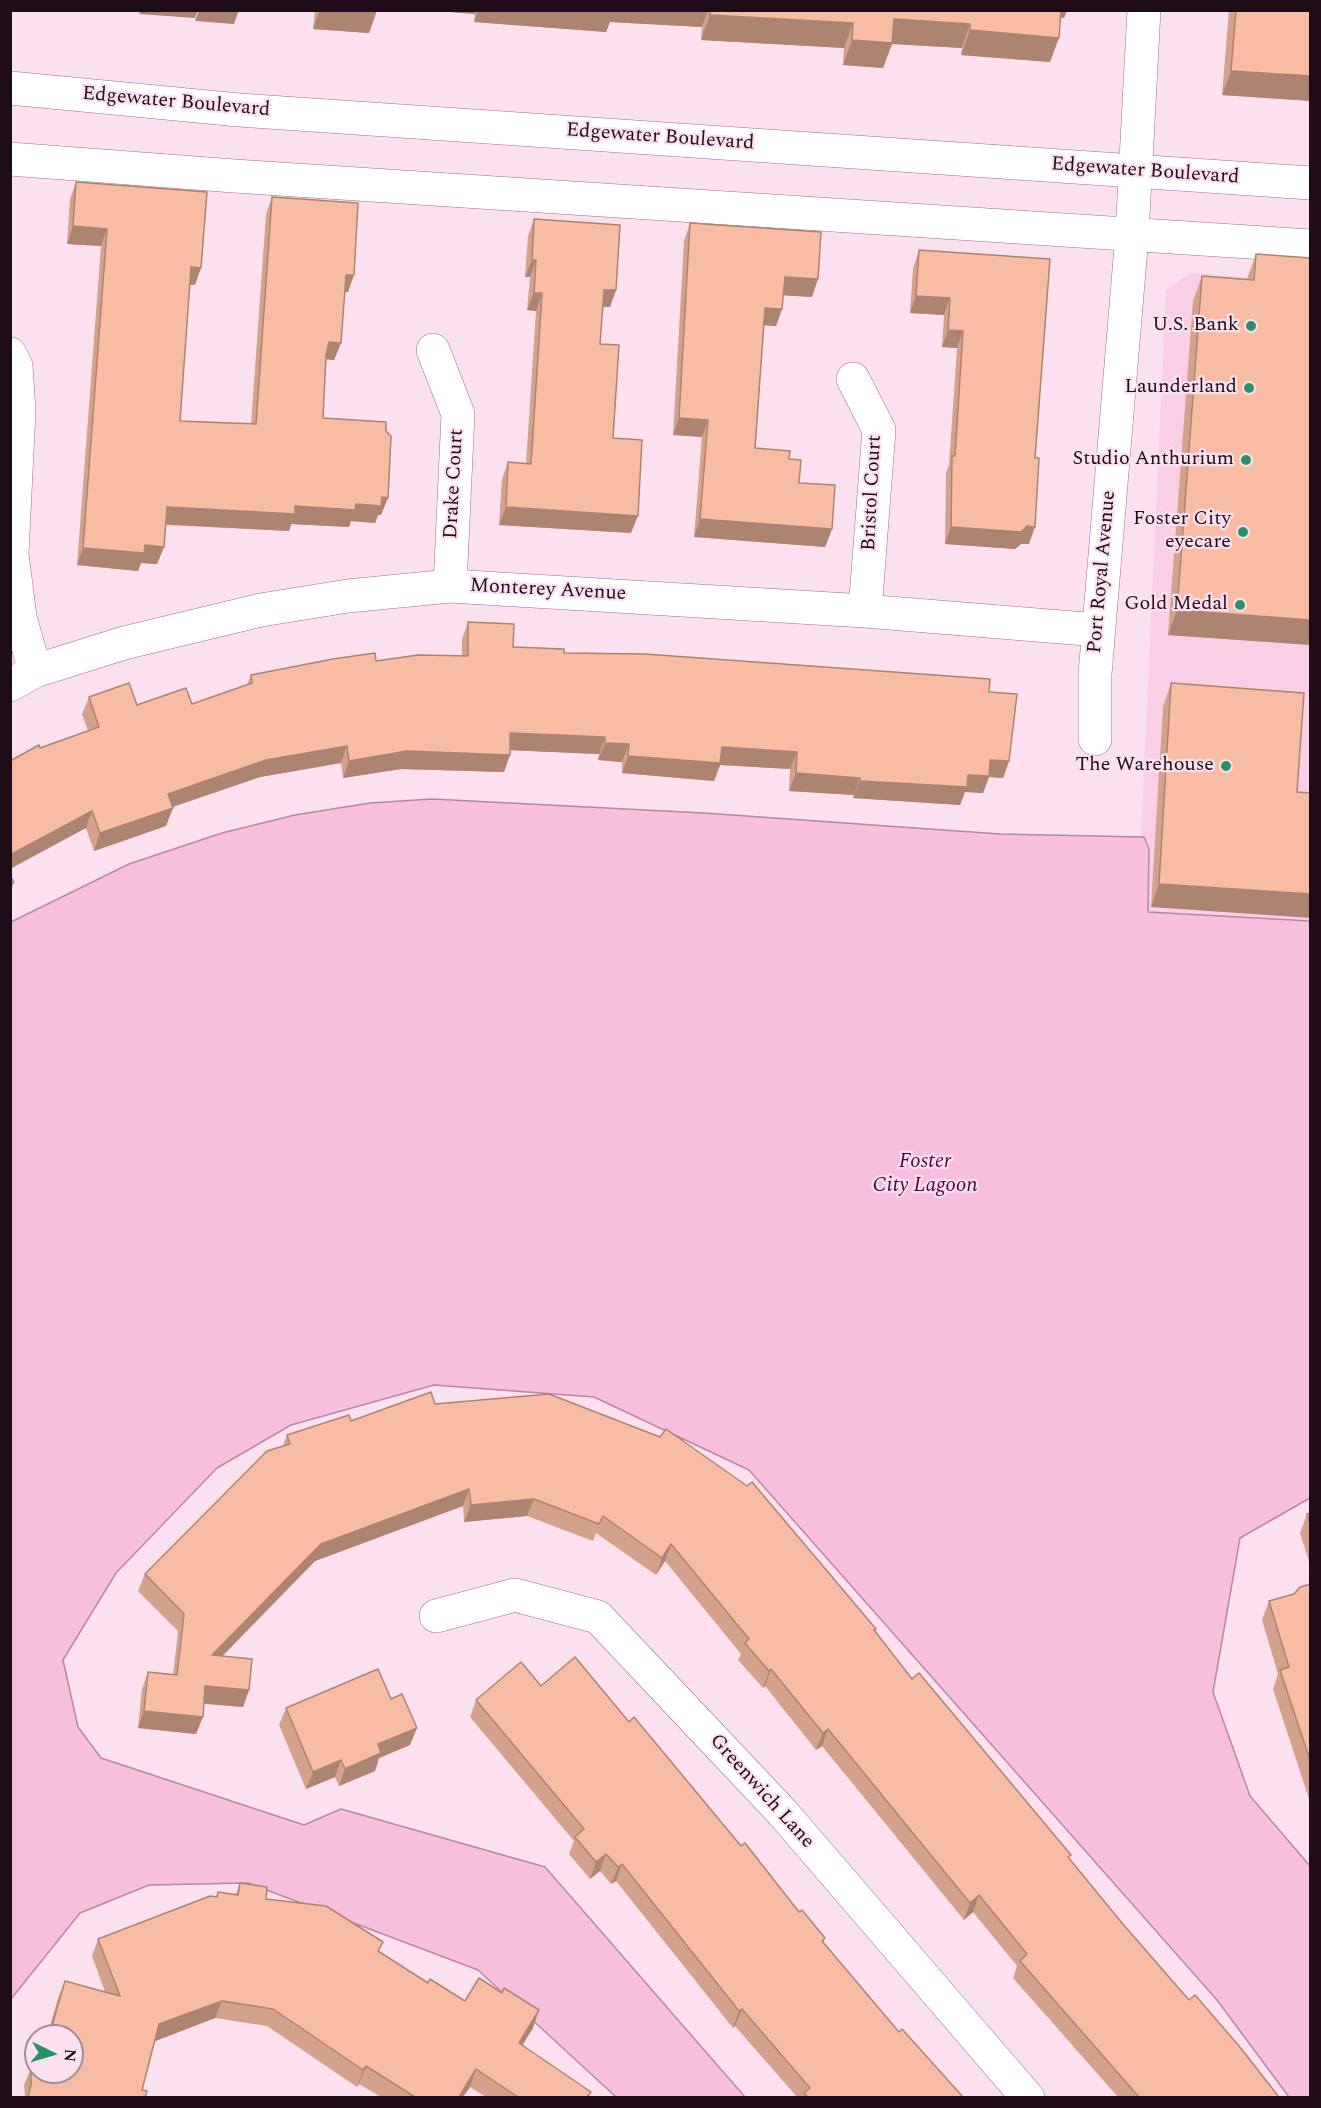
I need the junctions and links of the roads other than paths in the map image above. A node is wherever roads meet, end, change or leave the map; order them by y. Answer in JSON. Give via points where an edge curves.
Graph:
{"nodes":[{"id":1,"x":1144,"y":10,"type":"edge"},
{"id":2,"x":10,"y":88,"type":"edge"},
{"id":3,"x":10,"y":145,"type":"edge"},
{"id":4,"x":10,"y":159,"type":"edge"},
{"id":5,"x":74,"y":164,"type":"junction"},
{"id":6,"x":1133,"y":171,"type":"junction"},
{"id":7,"x":1311,"y":183,"type":"edge"},
{"id":8,"x":1132,"y":235,"type":"junction"},
{"id":9,"x":1311,"y":246,"type":"edge"},
{"id":10,"x":433,"y":350,"type":"dead end"},
{"id":11,"x":10,"y":354,"type":"edge"},
{"id":12,"x":853,"y":380,"type":"dead end"},
{"id":13,"x":450,"y":586,"type":"junction"},
{"id":14,"x":865,"y":611,"type":"junction"},
{"id":15,"x":1098,"y":630,"type":"junction"},
{"id":16,"x":23,"y":678,"type":"edge"},
{"id":17,"x":1095,"y":739,"type":"dead end"},
{"id":18,"x":436,"y":1616,"type":"dead end"},
{"id":19,"x":1028,"y":2097,"type":"edge"}],
"edges":[{"from":1,"to":6,"type":"street","name":"Port Royal Avenue"},
{"from":2,"to":6,"type":"street","name":"Edgewater Boulevard","via":[[239,110]]},
{"from":3,"to":5,"type":"street"},
{"from":4,"to":5,"type":"street"},
{"from":5,"to":8,"type":"street"},
{"from":6,"to":7,"type":"street","name":"Edgewater Boulevard"},
{"from":6,"to":8,"type":"street","name":"Port Royal Avenue"},
{"from":8,"to":9,"type":"street"},
{"from":8,"to":15,"type":"street","name":"Port Royal Avenue"},
{"from":10,"to":13,"type":"street","name":"Drake Court","via":[[458,414]]},
{"from":11,"to":16,"type":"street","via":[[16,366],[19,411],[12,554]]},
{"from":12,"to":14,"type":"street","name":"Bristol Court","via":[[879,430]]},
{"from":13,"to":14,"type":"street","name":"Monterey Avenue"},
{"from":13,"to":16,"type":"street","name":"Monterey Avenue","via":[[261,610],[124,643]]},
{"from":14,"to":15,"type":"street","name":"Monterey Avenue"},
{"from":15,"to":17,"type":"street","name":"Port Royal Avenue"},
{"from":18,"to":19,"type":"street","name":"Greenwich Lane","via":[[515,1595],[598,1617],[782,1812]]}]}
